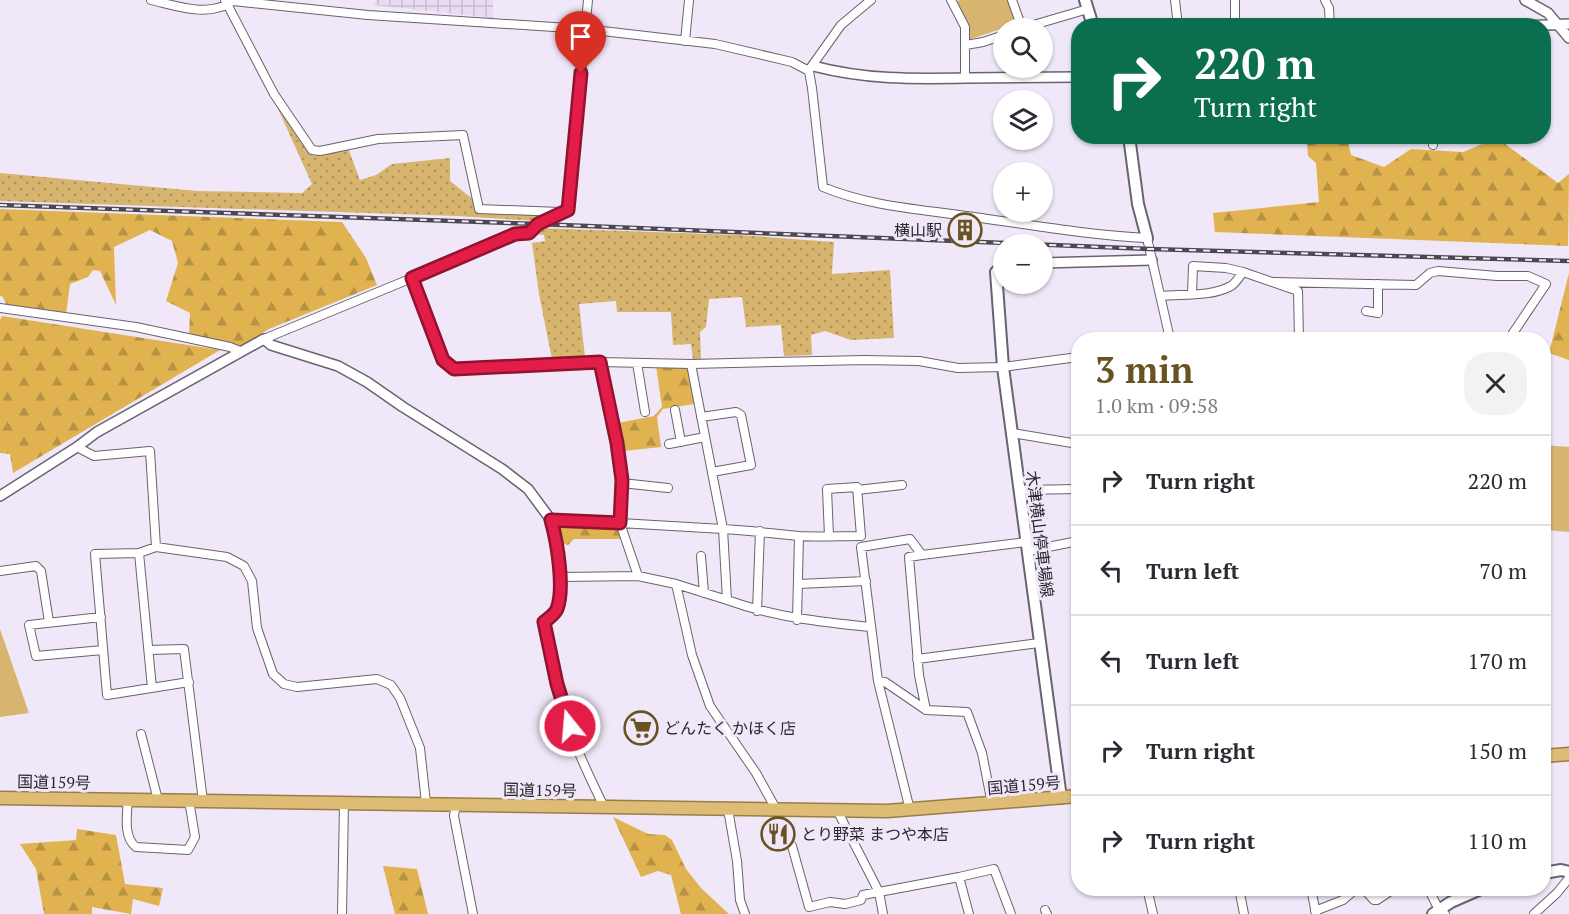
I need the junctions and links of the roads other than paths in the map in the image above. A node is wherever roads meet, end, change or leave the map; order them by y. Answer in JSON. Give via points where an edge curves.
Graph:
{"nodes":[{"id":1,"x":151,"y":0,"type":"edge"},
{"id":2,"x":588,"y":0,"type":"edge"},
{"id":3,"x":689,"y":0,"type":"edge"},
{"id":4,"x":871,"y":0,"type":"edge"},
{"id":5,"x":951,"y":0,"type":"edge"},
{"id":6,"x":1012,"y":0,"type":"edge"},
{"id":7,"x":1175,"y":0,"type":"edge"},
{"id":8,"x":1234,"y":0,"type":"edge"},
{"id":9,"x":1325,"y":0,"type":"edge"},
{"id":10,"x":1525,"y":0,"type":"edge"},
{"id":11,"x":226,"y":2,"type":"edge"},
{"id":12,"x":1087,"y":4,"type":"edge"},
{"id":13,"x":1018,"y":18,"type":"edge"},
{"id":14,"x":1049,"y":18,"type":"edge"},
{"id":15,"x":1177,"y":18,"type":"edge"},
{"id":16,"x":1235,"y":18,"type":"edge"},
{"id":17,"x":1330,"y":18,"type":"edge"},
{"id":18,"x":1551,"y":24,"type":"edge"},
{"id":19,"x":1558,"y":24,"type":"junction"},
{"id":20,"x":1569,"y":24,"type":"edge"},
{"id":21,"x":585,"y":29,"type":"junction"},
{"id":22,"x":1569,"y":38,"type":"edge"},
{"id":23,"x":993,"y":39,"type":"edge"},
{"id":24,"x":685,"y":41,"type":"junction"},
{"id":25,"x":966,"y":45,"type":"junction"},
{"id":26,"x":811,"y":69,"type":"junction"},
{"id":27,"x":1053,"y":75,"type":"edge"},
{"id":28,"x":993,"y":76,"type":"edge"},
{"id":29,"x":1071,"y":76,"type":"edge"},
{"id":30,"x":965,"y":78,"type":"junction"},
{"id":31,"x":1130,"y":144,"type":"edge"},
{"id":32,"x":563,"y":213,"type":"junction"},
{"id":33,"x":1147,"y":238,"type":"junction"},
{"id":34,"x":1152,"y":260,"type":"junction"},
{"id":35,"x":1053,"y":263,"type":"edge"},
{"id":36,"x":1243,"y":272,"type":"junction"},
{"id":37,"x":412,"y":278,"type":"junction"},
{"id":38,"x":1274,"y":282,"type":"junction"},
{"id":39,"x":1378,"y":284,"type":"junction"},
{"id":40,"x":1001,"y":294,"type":"edge"},
{"id":41,"x":1192,"y":294,"type":"junction"},
{"id":42,"x":1161,"y":296,"type":"junction"},
{"id":43,"x":0,"y":309,"type":"edge"},
{"id":44,"x":1366,"y":311,"type":"dead end"},
{"id":45,"x":1169,"y":332,"type":"edge"},
{"id":46,"x":1299,"y":332,"type":"edge"},
{"id":47,"x":1514,"y":332,"type":"edge"},
{"id":48,"x":264,"y":339,"type":"junction"},
{"id":49,"x":240,"y":351,"type":"junction"},
{"id":50,"x":1071,"y":358,"type":"edge"},
{"id":51,"x":600,"y":362,"type":"junction"},
{"id":52,"x":637,"y":363,"type":"junction"},
{"id":53,"x":691,"y":364,"type":"junction"},
{"id":54,"x":1003,"y":367,"type":"junction"},
{"id":55,"x":675,"y":410,"type":"dead end"},
{"id":56,"x":645,"y":412,"type":"dead end"},
{"id":57,"x":701,"y":417,"type":"junction"},
{"id":58,"x":1012,"y":433,"type":"junction"},
{"id":59,"x":705,"y":437,"type":"junction"},
{"id":60,"x":681,"y":442,"type":"junction"},
{"id":61,"x":1071,"y":443,"type":"edge"},
{"id":62,"x":669,"y":444,"type":"dead end"},
{"id":63,"x":77,"y":447,"type":"junction"},
{"id":64,"x":712,"y":472,"type":"junction"},
{"id":65,"x":622,"y":483,"type":"junction"},
{"id":66,"x":902,"y":485,"type":"dead end"},
{"id":67,"x":668,"y":488,"type":"dead end"},
{"id":68,"x":1020,"y":489,"type":"junction"},
{"id":69,"x":1071,"y":489,"type":"edge"},
{"id":70,"x":857,"y":490,"type":"junction"},
{"id":71,"x":0,"y":496,"type":"edge"},
{"id":72,"x":551,"y":520,"type":"junction"},
{"id":73,"x":620,"y":523,"type":"junction"},
{"id":74,"x":723,"y":529,"type":"junction"},
{"id":75,"x":760,"y":531,"type":"junction"},
{"id":76,"x":799,"y":536,"type":"junction"},
{"id":77,"x":829,"y":536,"type":"junction"},
{"id":78,"x":861,"y":536,"type":"junction"},
{"id":79,"x":1071,"y":542,"type":"edge"},
{"id":80,"x":156,"y":547,"type":"junction"},
{"id":81,"x":861,"y":547,"type":"junction"},
{"id":82,"x":1027,"y":547,"type":"junction"},
{"id":83,"x":140,"y":553,"type":"junction"},
{"id":84,"x":922,"y":555,"type":"junction"},
{"id":85,"x":701,"y":556,"type":"dead end"},
{"id":86,"x":0,"y":571,"type":"edge"},
{"id":87,"x":639,"y":576,"type":"junction"},
{"id":88,"x":560,"y":577,"type":"junction"},
{"id":89,"x":866,"y":581,"type":"junction"},
{"id":90,"x":676,"y":584,"type":"junction"},
{"id":91,"x":798,"y":584,"type":"junction"},
{"id":92,"x":704,"y":593,"type":"junction"},
{"id":93,"x":727,"y":600,"type":"junction"},
{"id":94,"x":757,"y":611,"type":"junction"},
{"id":95,"x":101,"y":616,"type":"junction"},
{"id":96,"x":797,"y":620,"type":"junction"},
{"id":97,"x":49,"y":622,"type":"junction"},
{"id":98,"x":870,"y":627,"type":"junction"},
{"id":99,"x":1039,"y":643,"type":"junction"},
{"id":100,"x":104,"y":650,"type":"junction"},
{"id":101,"x":149,"y":650,"type":"junction"},
{"id":102,"x":917,"y":659,"type":"junction"},
{"id":103,"x":878,"y":681,"type":"junction"},
{"id":104,"x":189,"y":682,"type":"junction"},
{"id":105,"x":152,"y":688,"type":"junction"},
{"id":106,"x":926,"y":710,"type":"junction"},
{"id":107,"x":141,"y":734,"type":"dead end"},
{"id":108,"x":1569,"y":754,"type":"edge"},
{"id":109,"x":1551,"y":755,"type":"edge"},
{"id":110,"x":1071,"y":797,"type":"edge"},
{"id":111,"x":0,"y":798,"type":"edge"},
{"id":112,"x":1061,"y":798,"type":"junction"},
{"id":113,"x":128,"y":799,"type":"junction"},
{"id":114,"x":158,"y":800,"type":"junction"},
{"id":115,"x":189,"y":800,"type":"junction"},
{"id":116,"x":203,"y":801,"type":"junction"},
{"id":117,"x":344,"y":803,"type":"junction"},
{"id":118,"x":426,"y":803,"type":"junction"},
{"id":119,"x":456,"y":804,"type":"junction"},
{"id":120,"x":992,"y":804,"type":"junction"},
{"id":121,"x":604,"y":807,"type":"junction"},
{"id":122,"x":728,"y":809,"type":"junction"},
{"id":123,"x":776,"y":809,"type":"junction"},
{"id":124,"x":837,"y":810,"type":"junction"},
{"id":125,"x":910,"y":810,"type":"junction"},
{"id":126,"x":792,"y":846,"type":"dead end"},
{"id":127,"x":1551,"y":872,"type":"edge"},
{"id":128,"x":1569,"y":872,"type":"edge"},
{"id":129,"x":959,"y":877,"type":"junction"},
{"id":130,"x":1569,"y":878,"type":"edge"},
{"id":131,"x":879,"y":892,"type":"junction"},
{"id":132,"x":1149,"y":896,"type":"edge"},
{"id":133,"x":1241,"y":896,"type":"edge"},
{"id":134,"x":1312,"y":896,"type":"edge"},
{"id":135,"x":1348,"y":896,"type":"edge"},
{"id":136,"x":1370,"y":896,"type":"edge"},
{"id":137,"x":1383,"y":896,"type":"edge"},
{"id":138,"x":1434,"y":896,"type":"edge"},
{"id":139,"x":1469,"y":896,"type":"edge"},
{"id":140,"x":1440,"y":912,"type":"edge"},
{"id":141,"x":1315,"y":913,"type":"edge"},
{"id":142,"x":342,"y":914,"type":"edge"},
{"id":143,"x":473,"y":914,"type":"edge"},
{"id":144,"x":745,"y":914,"type":"edge"},
{"id":145,"x":883,"y":914,"type":"edge"},
{"id":146,"x":969,"y":914,"type":"edge"},
{"id":147,"x":1011,"y":914,"type":"edge"},
{"id":148,"x":1153,"y":914,"type":"edge"},
{"id":149,"x":1244,"y":914,"type":"edge"},
{"id":150,"x":1534,"y":914,"type":"edge"}],
"edges":[{"from":1,"to":11,"type":"street","via":[[197,10],[221,8]]},
{"from":2,"to":21,"type":"street"},
{"from":3,"to":24,"type":"street"},
{"from":4,"to":26,"type":"street","via":[[841,25]]},
{"from":5,"to":25,"type":"street","via":[[965,27]]},
{"from":6,"to":13,"type":"street"},
{"from":7,"to":15,"type":"street"},
{"from":8,"to":16,"type":"street"},
{"from":9,"to":17,"type":"street"},
{"from":10,"to":19,"type":"street","via":[[1548,13]]},
{"from":11,"to":21,"type":"street"},
{"from":11,"to":32,"type":"street","via":[[274,94],[312,150],[378,139],[463,135],[479,209]]},
{"from":12,"to":14,"type":"street"},
{"from":18,"to":19,"type":"street"},
{"from":19,"to":20,"type":"street"},
{"from":19,"to":22,"type":"street"},
{"from":21,"to":24,"type":"street"},
{"from":21,"to":32,"type":"street","via":[[569,205]]},
{"from":23,"to":25,"type":"street"},
{"from":24,"to":26,"type":"street","via":[[715,44]]},
{"from":25,"to":30,"type":"street"},
{"from":26,"to":30,"type":"street","via":[[874,78]]},
{"from":26,"to":33,"type":"street","via":[[824,187],[845,196],[913,209],[1082,233]]},
{"from":27,"to":29,"type":"street"},
{"from":28,"to":30,"type":"street"},
{"from":31,"to":33,"type":"main road"},
{"from":32,"to":37,"type":"street","via":[[538,224],[529,233],[515,234]]},
{"from":33,"to":34,"type":"street"},
{"from":34,"to":35,"type":"street"},
{"from":34,"to":42,"type":"street"},
{"from":36,"to":38,"type":"street"},
{"from":36,"to":41,"type":"street","via":[[1229,287]]},
{"from":36,"to":41,"type":"street","via":[[1193,266]]},
{"from":37,"to":48,"type":"street"},
{"from":37,"to":51,"type":"street","via":[[443,360],[454,369]]},
{"from":38,"to":39,"type":"street"},
{"from":38,"to":46,"type":"street","via":[[1298,291]]},
{"from":39,"to":44,"type":"street","via":[[1378,313]]},
{"from":39,"to":47,"type":"street","via":[[1416,285],[1438,271],[1528,276],[1546,284]]},
{"from":40,"to":54,"type":"main road","name":"木津横山停車場線"},
{"from":41,"to":42,"type":"street"},
{"from":42,"to":45,"type":"street"},
{"from":43,"to":49,"type":"street","via":[[136,327]]},
{"from":48,"to":49,"type":"street"},
{"from":48,"to":72,"type":"street","via":[[271,345],[338,366],[367,382],[502,469],[528,489]]},
{"from":49,"to":63,"type":"street","via":[[96,432]]},
{"from":50,"to":54,"type":"street"},
{"from":51,"to":52,"type":"street"},
{"from":51,"to":65,"type":"street"},
{"from":52,"to":53,"type":"street"},
{"from":52,"to":56,"type":"street"},
{"from":53,"to":54,"type":"street","via":[[864,360],[958,368]]},
{"from":53,"to":57,"type":"street"},
{"from":54,"to":58,"type":"main road","name":"木津横山停車場線"},
{"from":55,"to":60,"type":"street"},
{"from":57,"to":59,"type":"street"},
{"from":57,"to":64,"type":"street","via":[[736,412],[741,415],[751,465]]},
{"from":58,"to":61,"type":"street"},
{"from":58,"to":68,"type":"main road","name":"木津横山停車場線"},
{"from":59,"to":60,"type":"street"},
{"from":59,"to":64,"type":"street"},
{"from":60,"to":62,"type":"street"},
{"from":63,"to":71,"type":"street"},
{"from":63,"to":80,"type":"street","via":[[94,456],[150,451]]},
{"from":64,"to":74,"type":"street"},
{"from":65,"to":67,"type":"street"},
{"from":65,"to":73,"type":"street"},
{"from":66,"to":70,"type":"street"},
{"from":68,"to":69,"type":"street"},
{"from":68,"to":82,"type":"main road","name":"木津横山停車場線"},
{"from":70,"to":77,"type":"street","via":[[828,489]]},
{"from":70,"to":78,"type":"street"},
{"from":72,"to":73,"type":"street"},
{"from":72,"to":88,"type":"street"},
{"from":73,"to":74,"type":"street"},
{"from":73,"to":87,"type":"street"},
{"from":74,"to":75,"type":"street"},
{"from":74,"to":93,"type":"street"},
{"from":75,"to":76,"type":"street"},
{"from":75,"to":94,"type":"street"},
{"from":76,"to":77,"type":"street"},
{"from":76,"to":91,"type":"street"},
{"from":77,"to":78,"type":"street"},
{"from":78,"to":81,"type":"street"},
{"from":79,"to":82,"type":"street"},
{"from":80,"to":83,"type":"street"},
{"from":80,"to":118,"type":"street","via":[[227,557],[244,566],[252,581],[257,628],[273,674],[284,684],[297,687],[377,679],[391,686],[400,698],[420,748]]},
{"from":81,"to":84,"type":"street","via":[[910,539]]},
{"from":81,"to":89,"type":"street"},
{"from":82,"to":84,"type":"street"},
{"from":82,"to":99,"type":"main road","name":"木津横山停車場線"},
{"from":83,"to":95,"type":"street","via":[[95,554]]},
{"from":83,"to":101,"type":"street"},
{"from":84,"to":102,"type":"street","via":[[909,558]]},
{"from":85,"to":92,"type":"street"},
{"from":86,"to":97,"type":"street","via":[[36,566],[41,571]]},
{"from":87,"to":88,"type":"street"},
{"from":87,"to":90,"type":"street"},
{"from":88,"to":121,"type":"street","via":[[557,610],[544,622],[557,684],[578,751]]},
{"from":89,"to":91,"type":"street"},
{"from":89,"to":98,"type":"street"},
{"from":90,"to":92,"type":"street"},
{"from":90,"to":123,"type":"street","via":[[692,655],[710,706]]},
{"from":91,"to":96,"type":"street"},
{"from":92,"to":93,"type":"street"},
{"from":93,"to":94,"type":"street"},
{"from":94,"to":96,"type":"street"},
{"from":95,"to":97,"type":"street"},
{"from":95,"to":100,"type":"street"},
{"from":96,"to":98,"type":"street"},
{"from":97,"to":100,"type":"street","via":[[29,625],[36,656]]},
{"from":98,"to":103,"type":"street"},
{"from":99,"to":102,"type":"street"},
{"from":99,"to":112,"type":"main road","name":"木津横山停車場線"},
{"from":100,"to":105,"type":"street","via":[[107,695]]},
{"from":101,"to":104,"type":"street","via":[[184,649]]},
{"from":101,"to":105,"type":"street"},
{"from":102,"to":106,"type":"street"},
{"from":103,"to":106,"type":"street"},
{"from":103,"to":125,"type":"street"},
{"from":104,"to":105,"type":"street"},
{"from":104,"to":116,"type":"street"},
{"from":106,"to":120,"type":"street","via":[[967,712],[982,753]]},
{"from":107,"to":114,"type":"street"},
{"from":108,"to":109,"type":"highway"},
{"from":110,"to":112,"type":"highway","name":"国道159号"},
{"from":111,"to":113,"type":"highway","name":"国道159号"},
{"from":112,"to":120,"type":"highway","name":"国道159号"},
{"from":113,"to":114,"type":"highway","name":"国道159号"},
{"from":113,"to":115,"type":"street","via":[[127,831],[136,848],[188,850],[195,837]]},
{"from":114,"to":115,"type":"highway","name":"国道159号"},
{"from":115,"to":116,"type":"highway","name":"国道159号"},
{"from":116,"to":117,"type":"highway","name":"国道159号"},
{"from":117,"to":118,"type":"highway","name":"国道159号"},
{"from":117,"to":142,"type":"street"},
{"from":118,"to":119,"type":"highway","name":"国道159号"},
{"from":119,"to":121,"type":"highway","name":"国道159号"},
{"from":119,"to":143,"type":"street","via":[[454,816]]},
{"from":120,"to":125,"type":"highway","name":"国道159号"},
{"from":121,"to":122,"type":"highway","name":"国道159号"},
{"from":122,"to":123,"type":"highway","name":"国道159号"},
{"from":122,"to":144,"type":"street"},
{"from":123,"to":124,"type":"highway","name":"国道159号"},
{"from":124,"to":125,"type":"highway","name":"国道159号"},
{"from":124,"to":131,"type":"street"},
{"from":126,"to":131,"type":"street","via":[[809,908],[861,900],[863,895]]},
{"from":127,"to":128,"type":"main road"},
{"from":129,"to":131,"type":"street"},
{"from":129,"to":146,"type":"street"},
{"from":129,"to":147,"type":"street","via":[[994,869]]},
{"from":130,"to":150,"type":"street"},
{"from":131,"to":145,"type":"street"},
{"from":132,"to":148,"type":"street"},
{"from":133,"to":149,"type":"street"},
{"from":134,"to":141,"type":"street"},
{"from":135,"to":141,"type":"street"},
{"from":136,"to":137,"type":"street","via":[[1377,900]]},
{"from":138,"to":140,"type":"street"},
{"from":139,"to":140,"type":"main road"}]}
